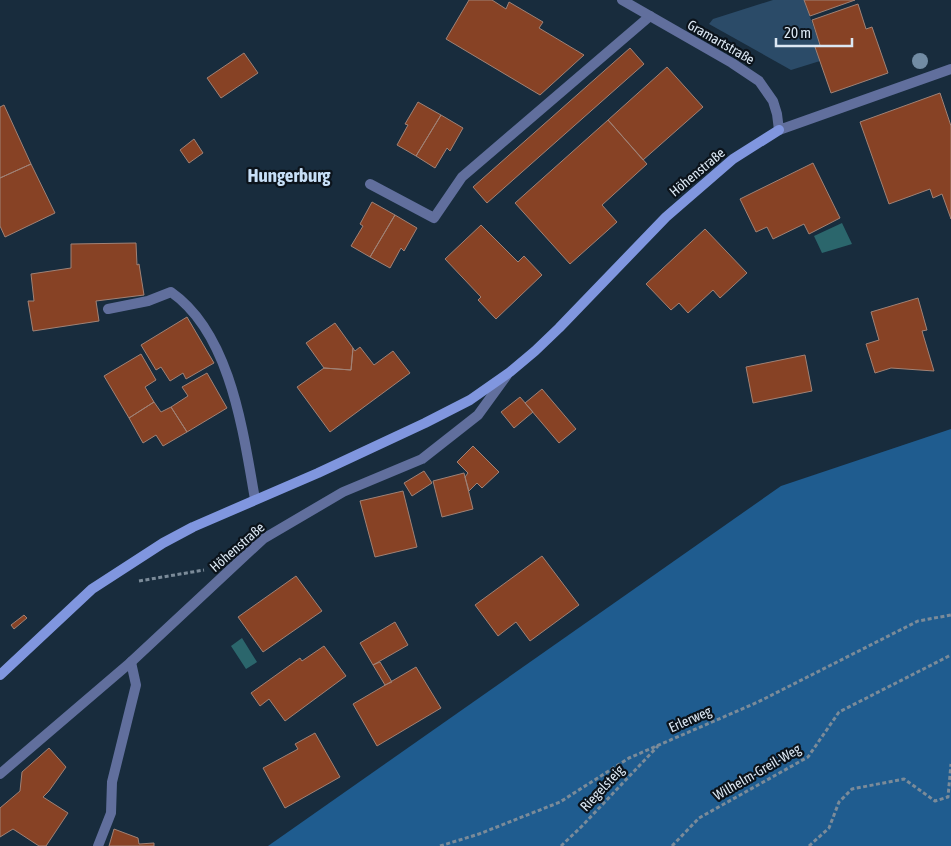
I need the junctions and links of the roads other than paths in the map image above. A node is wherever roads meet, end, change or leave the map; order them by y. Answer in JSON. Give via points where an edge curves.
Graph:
{"nodes":[{"id":1,"x":622,"y":0,"type":"edge"},
{"id":2,"x":650,"y":16,"type":"junction"},
{"id":3,"x":951,"y":69,"type":"edge"},
{"id":4,"x":779,"y":130,"type":"junction"},
{"id":5,"x":370,"y":184,"type":"dead end"},
{"id":6,"x":108,"y":309,"type":"dead end"},
{"id":7,"x":510,"y":372,"type":"junction"},
{"id":8,"x":255,"y":499,"type":"junction"},
{"id":9,"x":131,"y":662,"type":"junction"},
{"id":10,"x":0,"y":675,"type":"edge"},
{"id":11,"x":0,"y":774,"type":"edge"},
{"id":12,"x":98,"y":846,"type":"edge"}],
"edges":[{"from":1,"to":2,"type":"street","name":"Gramartstraße"},
{"from":2,"to":4,"type":"street","name":"Gramartstraße","via":[[759,81],[773,101]]},
{"from":2,"to":5,"type":"street","via":[[462,177],[434,218]]},
{"from":3,"to":4,"type":"street","name":"Höhenstraße"},
{"from":4,"to":7,"type":"street","name":"Höhenstraße","via":[[733,159],[666,217],[547,339]]},
{"from":6,"to":8,"type":"street","via":[[148,301],[171,292],[184,301],[214,344],[229,379]]},
{"from":7,"to":8,"type":"street","name":"Höhenstraße","via":[[470,400],[441,415]]},
{"from":7,"to":9,"type":"street","name":"Höhenstraße","via":[[478,415],[422,459],[342,492],[263,539]]},
{"from":8,"to":10,"type":"street","name":"Höhenstraße","via":[[163,543],[92,589]]},
{"from":9,"to":11,"type":"street","name":"Höhenstraße"},
{"from":9,"to":12,"type":"street","via":[[136,684],[112,782],[111,812]]}]}
